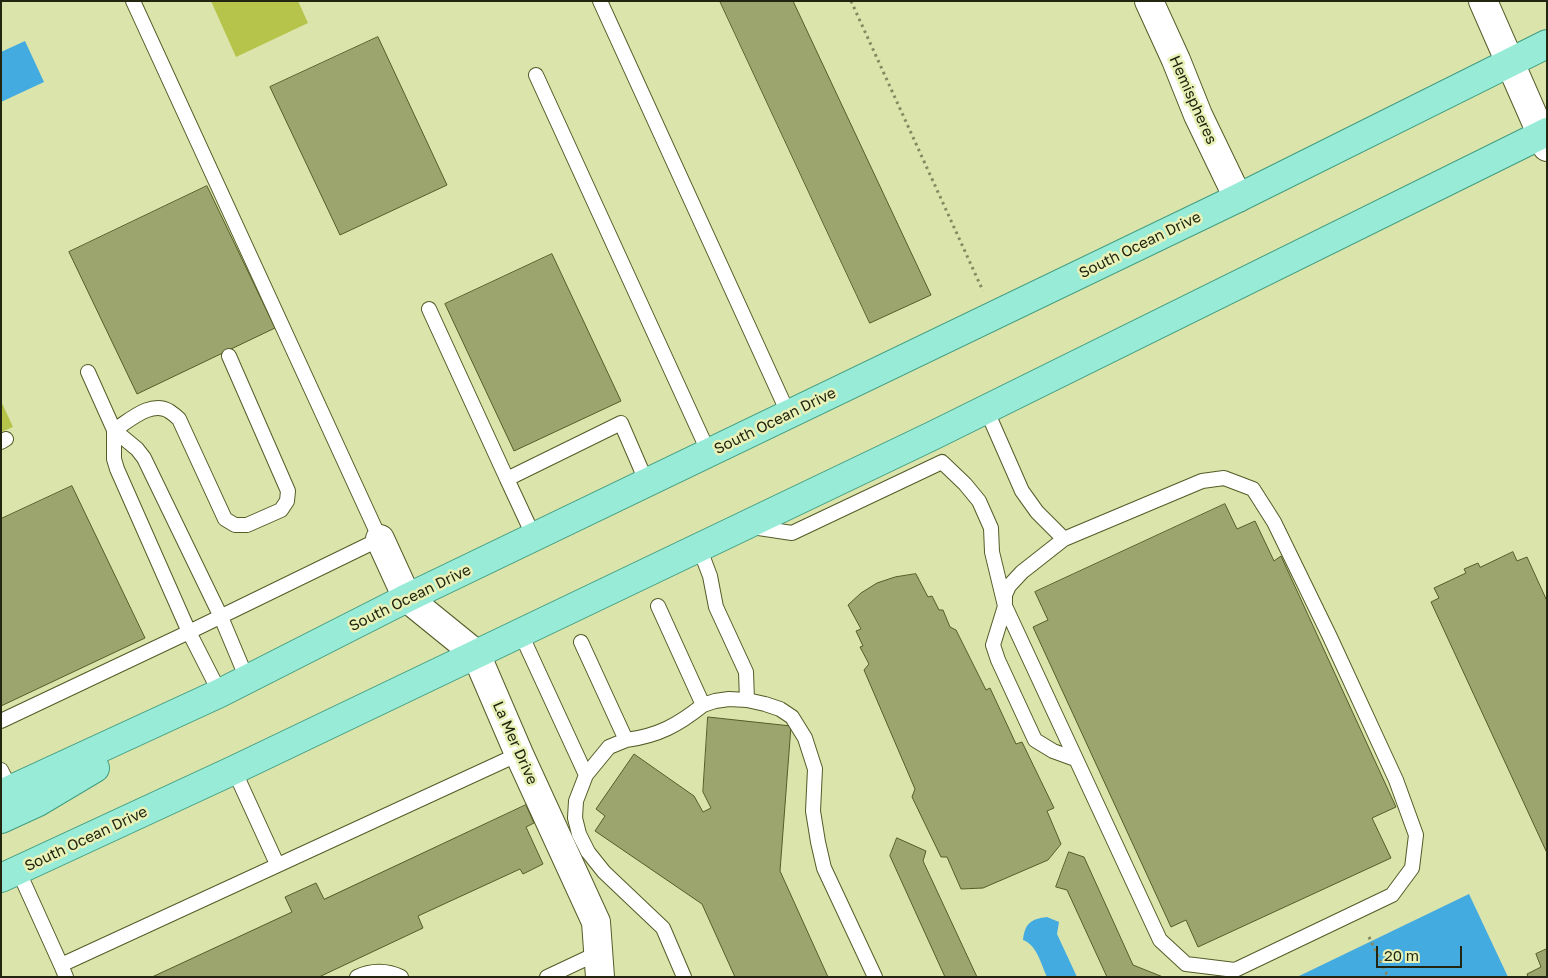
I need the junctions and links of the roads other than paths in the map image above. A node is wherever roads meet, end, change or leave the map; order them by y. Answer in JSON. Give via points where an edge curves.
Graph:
{"nodes":[{"id":1,"x":133,"y":1,"type":"edge"},
{"id":2,"x":600,"y":1,"type":"edge"},
{"id":3,"x":1149,"y":1,"type":"edge"},
{"id":4,"x":1483,"y":1,"type":"edge"},
{"id":5,"x":1547,"y":44,"type":"edge"},
{"id":6,"x":1510,"y":63,"type":"junction"},
{"id":7,"x":536,"y":75,"type":"dead end"},
{"id":8,"x":1545,"y":138,"type":"edge"},
{"id":9,"x":1238,"y":198,"type":"junction"},
{"id":10,"x":429,"y":309,"type":"dead end"},
{"id":11,"x":229,"y":356,"type":"dead end"},
{"id":12,"x":88,"y":372,"type":"dead end"},
{"id":13,"x":986,"y":409,"type":"junction"},
{"id":14,"x":789,"y":415,"type":"junction"},
{"id":15,"x":114,"y":430,"type":"junction"},
{"id":16,"x":709,"y":453,"type":"junction"},
{"id":17,"x":507,"y":479,"type":"junction"},
{"id":18,"x":647,"y":483,"type":"junction"},
{"id":19,"x":744,"y":526,"type":"junction"},
{"id":20,"x":534,"y":537,"type":"junction"},
{"id":21,"x":1064,"y":538,"type":"junction"},
{"id":22,"x":380,"y":539,"type":"junction"},
{"id":23,"x":699,"y":548,"type":"junction"},
{"id":24,"x":407,"y":598,"type":"junction"},
{"id":25,"x":658,"y":606,"type":"dead end"},
{"id":26,"x":1004,"y":606,"type":"junction"},
{"id":27,"x":221,"y":617,"type":"junction"},
{"id":28,"x":189,"y":632,"type":"junction"},
{"id":29,"x":520,"y":632,"type":"junction"},
{"id":30,"x":581,"y":642,"type":"dead end"},
{"id":31,"x":476,"y":654,"type":"junction"},
{"id":32,"x":248,"y":679,"type":"junction"},
{"id":33,"x":220,"y":693,"type":"junction"},
{"id":34,"x":747,"y":700,"type":"junction"},
{"id":35,"x":702,"y":705,"type":"junction"},
{"id":36,"x":1,"y":721,"type":"edge"},
{"id":37,"x":626,"y":740,"type":"junction"},
{"id":38,"x":519,"y":754,"type":"junction"},
{"id":39,"x":1075,"y":758,"type":"junction"},
{"id":40,"x":234,"y":770,"type":"junction"},
{"id":41,"x":586,"y":775,"type":"junction"},
{"id":42,"x":4,"y":785,"type":"edge"},
{"id":43,"x":1,"y":819,"type":"edge"},
{"id":44,"x":277,"y":864,"type":"junction"},
{"id":45,"x":9,"y":874,"type":"edge"},
{"id":46,"x":599,"y":965,"type":"edge"},
{"id":47,"x":64,"y":971,"type":"edge"},
{"id":48,"x":357,"y":977,"type":"edge"},
{"id":49,"x":401,"y":977,"type":"edge"},
{"id":50,"x":546,"y":977,"type":"edge"},
{"id":51,"x":684,"y":977,"type":"edge"},
{"id":52,"x":874,"y":977,"type":"edge"}],
"edges":[{"from":1,"to":22,"type":"lane"},
{"from":2,"to":14,"type":"lane"},
{"from":3,"to":9,"type":"street","name":"Hemispheres"},
{"from":4,"to":6,"type":"street"},
{"from":5,"to":6,"type":"main road","name":"South Ocean Drive"},
{"from":6,"to":8,"type":"street"},
{"from":6,"to":9,"type":"main road","name":"South Ocean Drive"},
{"from":7,"to":16,"type":"lane"},
{"from":8,"to":13,"type":"main road","name":"South Ocean Drive"},
{"from":9,"to":14,"type":"main road","name":"South Ocean Drive"},
{"from":10,"to":17,"type":"lane"},
{"from":11,"to":15,"type":"lane","via":[[288,491],[287,501],[281,510],[247,525],[235,525],[225,519],[178,419],[168,410],[155,408],[140,413]]},
{"from":12,"to":15,"type":"lane"},
{"from":13,"to":19,"type":"main road","name":"South Ocean Drive"},
{"from":13,"to":21,"type":"lane","via":[[1022,490],[1037,512]]},
{"from":14,"to":16,"type":"main road","name":"South Ocean Drive"},
{"from":15,"to":27,"type":"lane","via":[[144,458]]},
{"from":15,"to":28,"type":"lane","via":[[117,469]]},
{"from":16,"to":18,"type":"main road","name":"South Ocean Drive"},
{"from":17,"to":18,"type":"lane","via":[[621,423]]},
{"from":17,"to":20,"type":"lane"},
{"from":18,"to":20,"type":"main road","name":"South Ocean Drive"},
{"from":19,"to":23,"type":"main road","name":"South Ocean Drive"},
{"from":19,"to":26,"type":"lane","via":[[792,533],[942,462],[979,500],[991,528],[992,552]]},
{"from":20,"to":24,"type":"main road","name":"South Ocean Drive"},
{"from":21,"to":26,"type":"lane","via":[[1022,572],[1005,595]]},
{"from":21,"to":39,"type":"lane","via":[[1202,481],[1224,478],[1253,489],[1278,530],[1396,780],[1416,835],[1412,868],[1392,895],[1235,970],[1186,964],[1160,940]]},
{"from":22,"to":24,"type":"street","name":"La Mer Drive"},
{"from":22,"to":27,"type":"lane"},
{"from":23,"to":29,"type":"main road","name":"South Ocean Drive"},
{"from":23,"to":34,"type":"lane","via":[[710,576],[716,607],[746,672]]},
{"from":24,"to":31,"type":"street","name":"La Mer Drive"},
{"from":24,"to":32,"type":"main road","name":"South Ocean Drive"},
{"from":25,"to":35,"type":"lane"},
{"from":26,"to":39,"type":"lane"},
{"from":26,"to":39,"type":"lane","via":[[993,645],[1031,733],[1035,740],[1053,751]]},
{"from":27,"to":28,"type":"lane"},
{"from":27,"to":32,"type":"lane"},
{"from":28,"to":33,"type":"lane"},
{"from":28,"to":36,"type":"lane"},
{"from":29,"to":31,"type":"main road","name":"South Ocean Drive"},
{"from":29,"to":41,"type":"lane"},
{"from":30,"to":37,"type":"lane"},
{"from":31,"to":38,"type":"street","name":"La Mer Drive"},
{"from":31,"to":40,"type":"main road","name":"South Ocean Drive"},
{"from":32,"to":33,"type":"main road","name":"South Ocean Drive"},
{"from":33,"to":42,"type":"main road","name":"South Ocean Drive"},
{"from":33,"to":43,"type":"main road","via":[[38,802]]},
{"from":34,"to":35,"type":"lane","via":[[729,699]]},
{"from":34,"to":52,"type":"lane","via":[[765,704],[792,717],[805,738],[815,769],[814,811],[824,868]]},
{"from":35,"to":37,"type":"lane","via":[[675,725],[644,738]]},
{"from":37,"to":41,"type":"lane","via":[[609,747]]},
{"from":38,"to":44,"type":"lane"},
{"from":38,"to":46,"type":"street","name":"La Mer Drive","via":[[596,922]]},
{"from":40,"to":44,"type":"lane"},
{"from":40,"to":45,"type":"main road","name":"South Ocean Drive"},
{"from":41,"to":51,"type":"lane","via":[[576,800],[575,818],[579,834],[604,872],[663,928]]},
{"from":44,"to":47,"type":"lane"},
{"from":45,"to":47,"type":"lane"},
{"from":46,"to":50,"type":"lane"},
{"from":48,"to":49,"type":"lane","via":[[367,972],[382,971]]}]}
